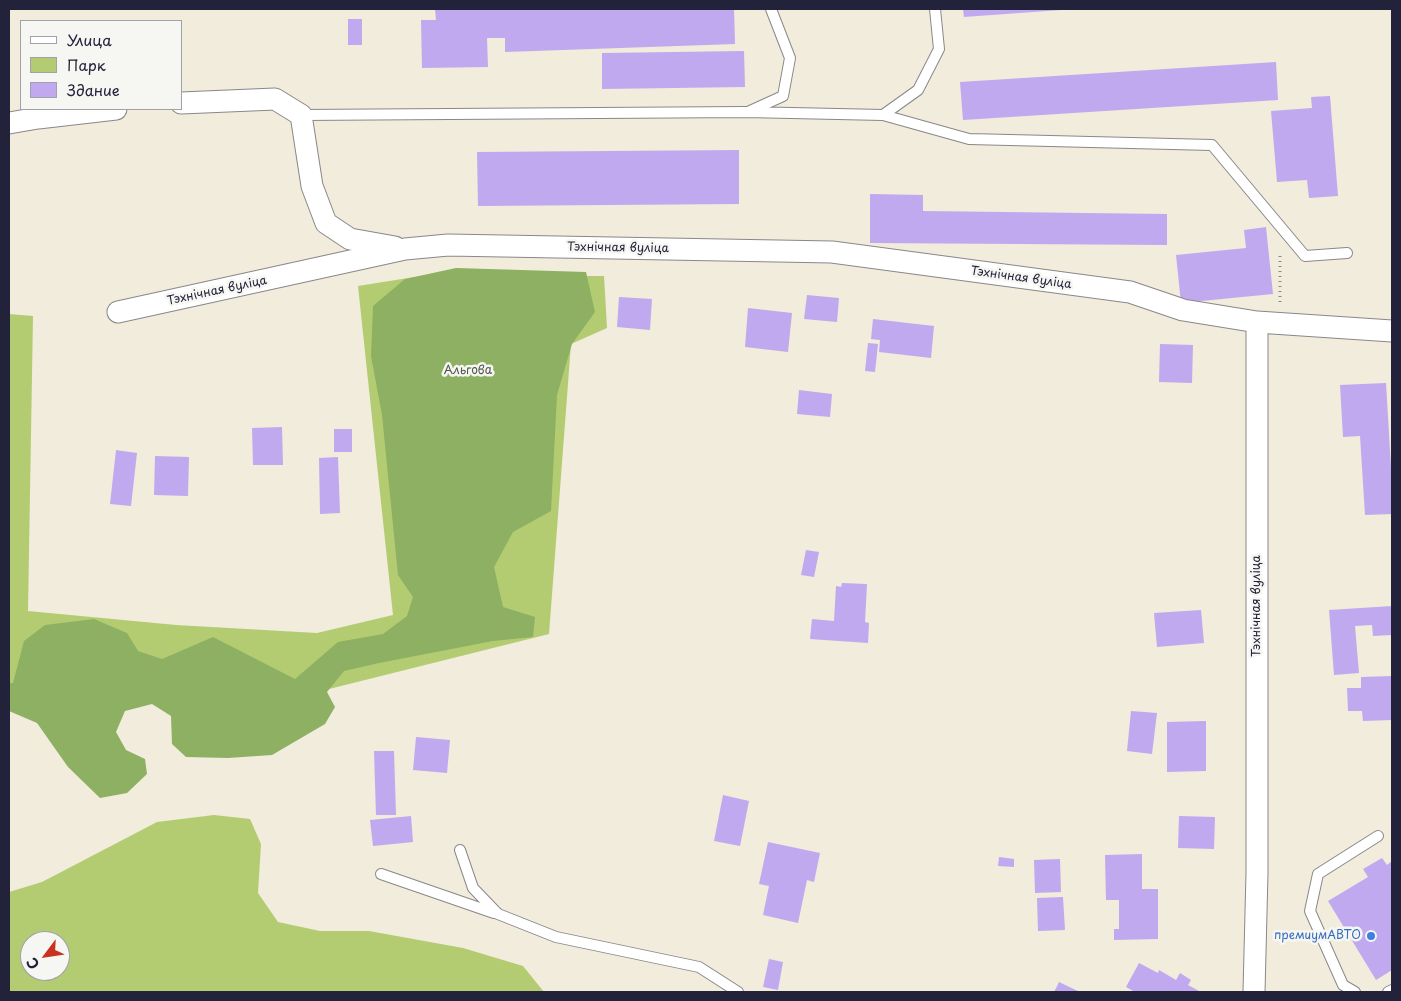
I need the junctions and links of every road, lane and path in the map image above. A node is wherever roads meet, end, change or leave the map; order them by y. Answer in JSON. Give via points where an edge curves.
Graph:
{"nodes":[{"id":1,"x":771,"y":9,"type":"edge"},
{"id":2,"x":935,"y":9,"type":"edge"},
{"id":3,"x":182,"y":103,"type":"edge"},
{"id":4,"x":107,"y":110,"type":"edge"},
{"id":5,"x":746,"y":112,"type":"junction"},
{"id":6,"x":301,"y":115,"type":"junction"},
{"id":7,"x":883,"y":115,"type":"junction"},
{"id":8,"x":9,"y":123,"type":"edge"},
{"id":9,"x":1280,"y":225,"type":"junction"},
{"id":10,"x":405,"y":249,"type":"junction"},
{"id":11,"x":1347,"y":252,"type":"dead end"},
{"id":12,"x":118,"y":312,"type":"dead end"},
{"id":13,"x":1258,"y":322,"type":"junction"},
{"id":14,"x":1279,"y":324,"type":"junction"},
{"id":15,"x":1392,"y":331,"type":"edge"},
{"id":16,"x":1378,"y":836,"type":"dead end"},
{"id":17,"x":460,"y":850,"type":"dead end"},
{"id":18,"x":381,"y":874,"type":"dead end"},
{"id":19,"x":498,"y":914,"type":"junction"},
{"id":20,"x":1392,"y":990,"type":"edge"},
{"id":21,"x":738,"y":992,"type":"edge"},
{"id":22,"x":1254,"y":992,"type":"edge"},
{"id":23,"x":1355,"y":992,"type":"edge"},
{"id":24,"x":1388,"y":992,"type":"edge"}],
"edges":[{"from":1,"to":5,"type":"lane","via":[[790,58],[783,96]]},
{"from":2,"to":7,"type":"lane","via":[[939,49],[918,90]]},
{"from":3,"to":6,"type":"street","via":[[275,100]]},
{"from":4,"to":8,"type":"street"},
{"from":5,"to":6,"type":"lane"},
{"from":5,"to":7,"type":"lane"},
{"from":6,"to":10,"type":"street","via":[[312,186],[326,224],[350,239]]},
{"from":7,"to":9,"type":"lane","via":[[969,139],[1212,145]]},
{"from":9,"to":11,"type":"lane","via":[[1305,256]]},
{"from":9,"to":14,"type":"path"},
{"from":10,"to":12,"type":"street","name":"Тэхнічная вуліца"},
{"from":10,"to":13,"type":"street","name":"Тэхнічная вуліца","via":[[448,245],[832,252],[1130,292],[1183,310]]},
{"from":13,"to":14,"type":"street"},
{"from":13,"to":22,"type":"street","name":"Тэхнічная вуліца"},
{"from":14,"to":15,"type":"street"},
{"from":16,"to":23,"type":"lane","via":[[1318,874],[1310,911],[1343,984]]},
{"from":17,"to":19,"type":"lane","via":[[473,888]]},
{"from":18,"to":19,"type":"lane"},
{"from":19,"to":21,"type":"lane","via":[[556,937],[698,966]]},
{"from":20,"to":24,"type":"lane"}]}
